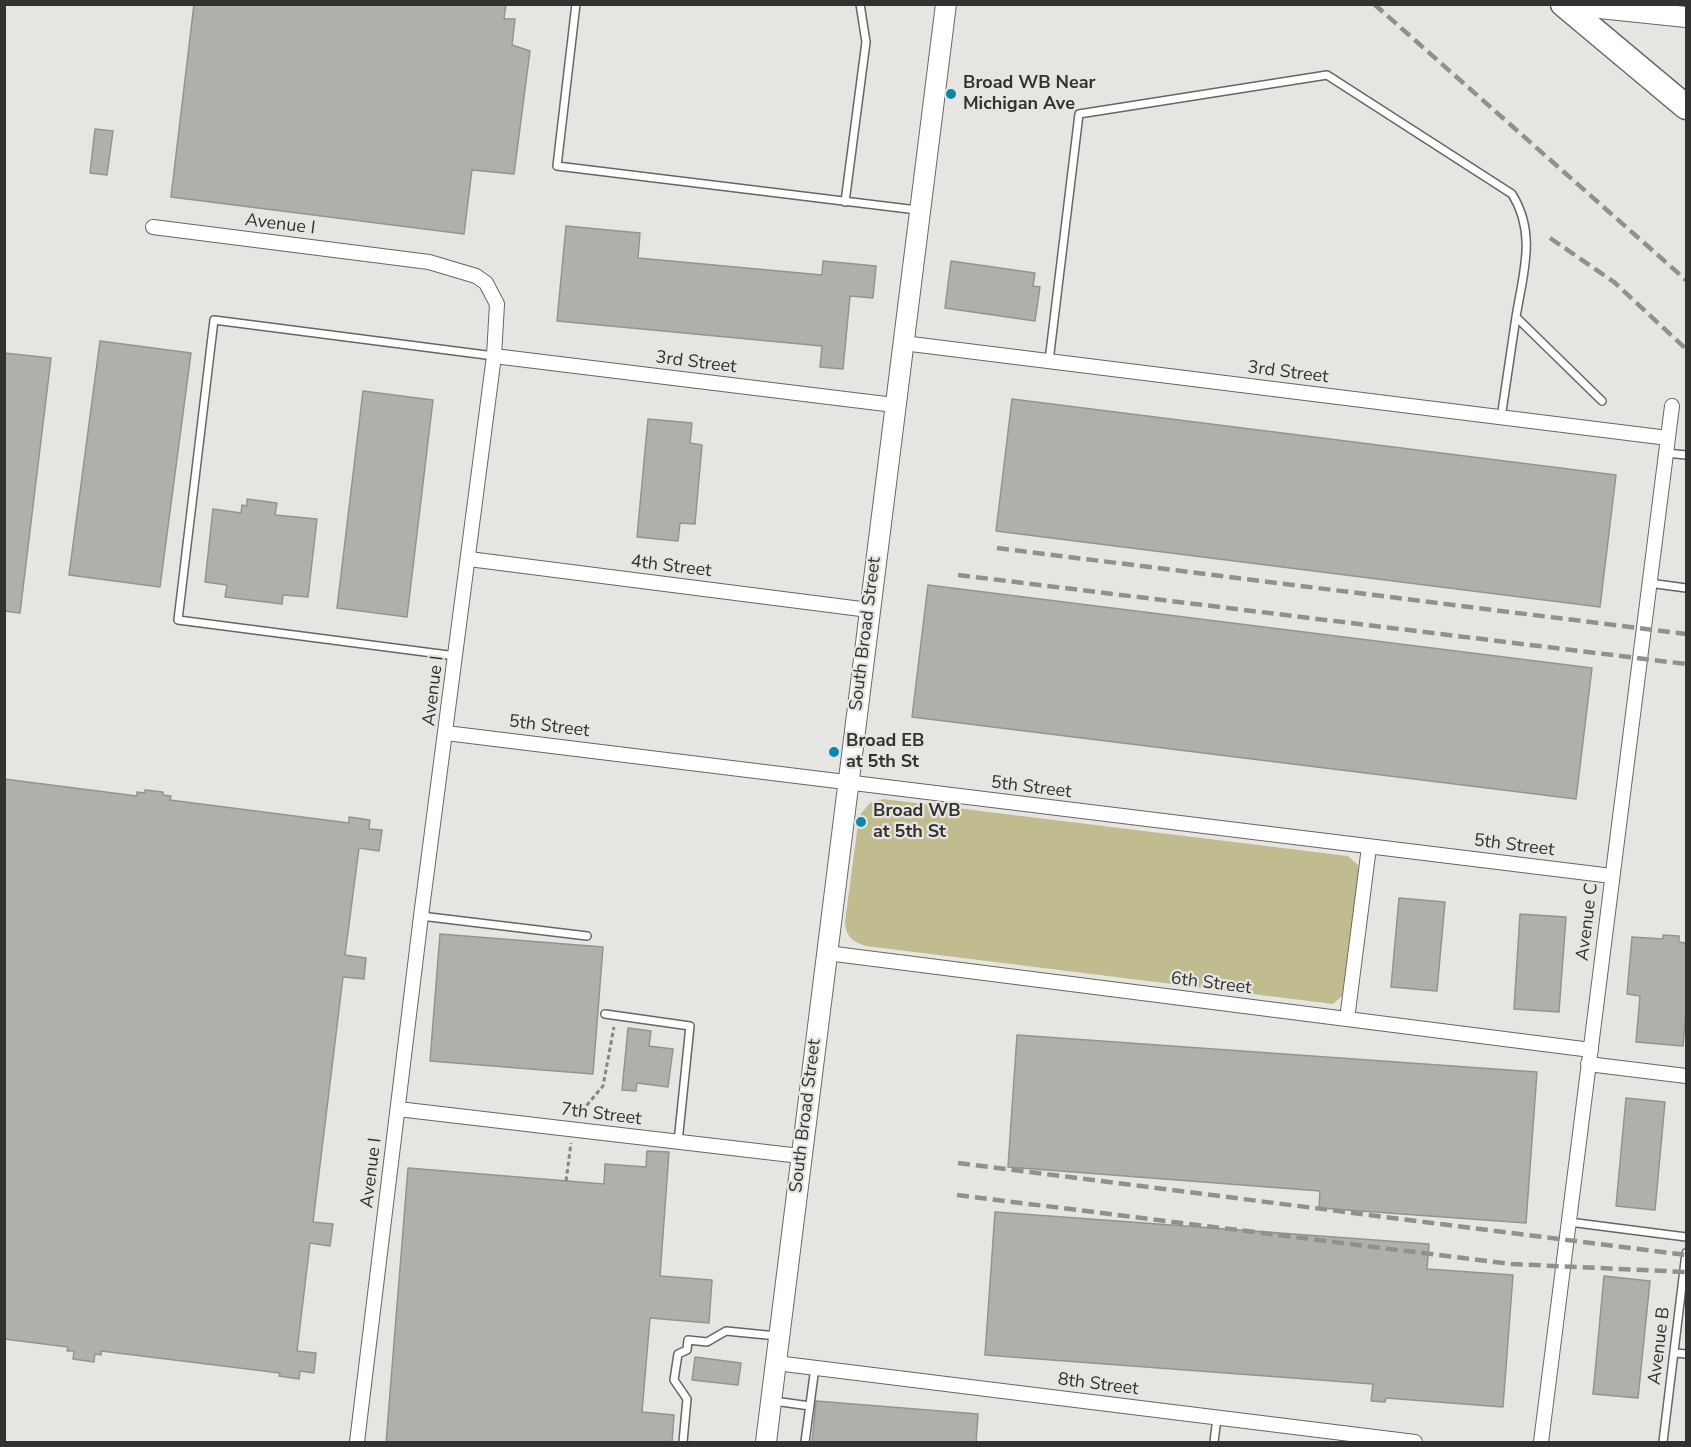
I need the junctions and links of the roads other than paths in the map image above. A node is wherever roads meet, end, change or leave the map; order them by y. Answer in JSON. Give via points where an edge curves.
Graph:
{"nodes":[{"id":1,"x":576,"y":4,"type":"edge"},
{"id":2,"x":860,"y":4,"type":"edge"},
{"id":3,"x":946,"y":4,"type":"edge"},
{"id":4,"x":1563,"y":5,"type":"edge"},
{"id":5,"x":1686,"y":17,"type":"edge"},
{"id":6,"x":1686,"y":107,"type":"edge"},
{"id":7,"x":845,"y":202,"type":"junction"},
{"id":8,"x":920,"y":210,"type":"junction"},
{"id":9,"x":153,"y":227,"type":"dead end"},
{"id":10,"x":1516,"y":317,"type":"junction"},
{"id":11,"x":903,"y":343,"type":"junction"},
{"id":12,"x":494,"y":356,"type":"junction"},
{"id":13,"x":1049,"y":361,"type":"junction"},
{"id":14,"x":1602,"y":401,"type":"dead end"},
{"id":15,"x":894,"y":405,"type":"junction"},
{"id":16,"x":1672,"y":406,"type":"dead end"},
{"id":17,"x":1501,"y":418,"type":"junction"},
{"id":18,"x":1668,"y":438,"type":"junction"},
{"id":19,"x":1666,"y":453,"type":"junction"},
{"id":20,"x":1686,"y":455,"type":"edge"},
{"id":21,"x":469,"y":559,"type":"junction"},
{"id":22,"x":1649,"y":584,"type":"junction"},
{"id":23,"x":1686,"y":588,"type":"edge"},
{"id":24,"x":869,"y":610,"type":"junction"},
{"id":25,"x":456,"y":656,"type":"junction"},
{"id":26,"x":446,"y":733,"type":"junction"},
{"id":27,"x":847,"y":783,"type":"junction"},
{"id":28,"x":1369,"y":847,"type":"junction"},
{"id":29,"x":1612,"y":876,"type":"junction"},
{"id":30,"x":421,"y":916,"type":"junction"},
{"id":31,"x":587,"y":936,"type":"dead end"},
{"id":32,"x":827,"y":954,"type":"junction"},
{"id":33,"x":605,"y":1014,"type":"dead end"},
{"id":34,"x":1347,"y":1019,"type":"junction"},
{"id":35,"x":1591,"y":1050,"type":"junction"},
{"id":36,"x":1588,"y":1064,"type":"junction"},
{"id":37,"x":1686,"y":1076,"type":"edge"},
{"id":38,"x":398,"y":1109,"type":"junction"},
{"id":39,"x":678,"y":1142,"type":"junction"},
{"id":40,"x":800,"y":1156,"type":"junction"},
{"id":41,"x":1569,"y":1222,"type":"junction"},
{"id":42,"x":1686,"y":1237,"type":"edge"},
{"id":43,"x":1686,"y":1253,"type":"edge"},
{"id":44,"x":779,"y":1336,"type":"junction"},
{"id":45,"x":1675,"y":1353,"type":"junction"},
{"id":46,"x":1686,"y":1354,"type":"edge"},
{"id":47,"x":776,"y":1363,"type":"junction"},
{"id":48,"x":815,"y":1367,"type":"junction"},
{"id":49,"x":771,"y":1401,"type":"junction"},
{"id":50,"x":810,"y":1406,"type":"junction"},
{"id":51,"x":1217,"y":1418,"type":"junction"},
{"id":52,"x":357,"y":1443,"type":"edge"},
{"id":53,"x":683,"y":1443,"type":"edge"},
{"id":54,"x":766,"y":1443,"type":"edge"},
{"id":55,"x":805,"y":1443,"type":"edge"},
{"id":56,"x":1214,"y":1443,"type":"edge"},
{"id":57,"x":1415,"y":1443,"type":"edge"},
{"id":58,"x":1541,"y":1443,"type":"edge"},
{"id":59,"x":1663,"y":1443,"type":"edge"}],
"edges":[{"from":1,"to":7,"type":"lane","via":[[557,166]]},
{"from":2,"to":7,"type":"lane","via":[[866,42]]},
{"from":3,"to":8,"type":"street","name":"South Broad Street"},
{"from":4,"to":5,"type":"street"},
{"from":4,"to":6,"type":"highway"},
{"from":7,"to":8,"type":"lane"},
{"from":8,"to":11,"type":"street","name":"South Broad Street"},
{"from":9,"to":12,"type":"street","name":"Avenue I","via":[[429,262],[476,276],[486,283],[497,304]]},
{"from":10,"to":13,"type":"lane","via":[[1526,251],[1526,222],[1512,194],[1327,75],[1079,114]]},
{"from":10,"to":14,"type":"lane"},
{"from":10,"to":17,"type":"lane"},
{"from":11,"to":13,"type":"street","name":"3rd Street"},
{"from":11,"to":15,"type":"street","name":"South Broad Street"},
{"from":12,"to":15,"type":"street","name":"3rd Street"},
{"from":12,"to":21,"type":"street","name":"Avenue I"},
{"from":12,"to":25,"type":"lane","via":[[214,320],[178,620]]},
{"from":13,"to":17,"type":"street","name":"3rd Street"},
{"from":15,"to":24,"type":"street","name":"South Broad Street"},
{"from":16,"to":18,"type":"street","name":"Avenue C"},
{"from":17,"to":18,"type":"street","name":"3rd Street"},
{"from":18,"to":19,"type":"street","name":"Avenue C"},
{"from":19,"to":20,"type":"lane"},
{"from":19,"to":22,"type":"street","name":"Avenue C"},
{"from":21,"to":24,"type":"street","name":"4th Street"},
{"from":21,"to":25,"type":"street","name":"Avenue I"},
{"from":22,"to":23,"type":"lane"},
{"from":22,"to":29,"type":"street","name":"Avenue C"},
{"from":24,"to":27,"type":"street","name":"South Broad Street"},
{"from":25,"to":26,"type":"street","name":"Avenue I"},
{"from":26,"to":27,"type":"street","name":"5th Street"},
{"from":26,"to":30,"type":"street","name":"Avenue I"},
{"from":27,"to":28,"type":"street","name":"5th Street"},
{"from":27,"to":32,"type":"street","name":"South Broad Street"},
{"from":28,"to":29,"type":"street","name":"5th Street"},
{"from":28,"to":34,"type":"street"},
{"from":29,"to":35,"type":"street","name":"Avenue C"},
{"from":30,"to":31,"type":"lane"},
{"from":30,"to":38,"type":"street","name":"Avenue I"},
{"from":32,"to":34,"type":"street","name":"6th Street"},
{"from":32,"to":40,"type":"street","name":"South Broad Street"},
{"from":33,"to":39,"type":"lane","via":[[690,1026]]},
{"from":34,"to":35,"type":"street","name":"6th Street"},
{"from":35,"to":36,"type":"street","name":"Avenue C"},
{"from":36,"to":37,"type":"street"},
{"from":36,"to":41,"type":"street","name":"Avenue C"},
{"from":38,"to":39,"type":"street","name":"7th Street"},
{"from":38,"to":52,"type":"street","name":"Avenue I"},
{"from":39,"to":40,"type":"street","name":"7th Street"},
{"from":40,"to":44,"type":"street","name":"South Broad Street"},
{"from":41,"to":42,"type":"lane"},
{"from":41,"to":58,"type":"street","name":"Avenue C"},
{"from":43,"to":45,"type":"lane","name":"Avenue B"},
{"from":44,"to":47,"type":"street","name":"South Broad Street"},
{"from":44,"to":53,"type":"lane","via":[[726,1331],[707,1342],[688,1340],[687,1350],[678,1354],[674,1380],[687,1399]]},
{"from":45,"to":46,"type":"lane"},
{"from":45,"to":59,"type":"lane","name":"Avenue B"},
{"from":47,"to":48,"type":"street","name":"8th Street"},
{"from":47,"to":49,"type":"street","name":"South Broad Street"},
{"from":48,"to":50,"type":"lane"},
{"from":48,"to":51,"type":"street","name":"8th Street"},
{"from":49,"to":50,"type":"lane"},
{"from":49,"to":54,"type":"street","name":"South Broad Street"},
{"from":50,"to":55,"type":"lane"},
{"from":51,"to":56,"type":"lane"},
{"from":51,"to":57,"type":"street","name":"8th Street"}]}
